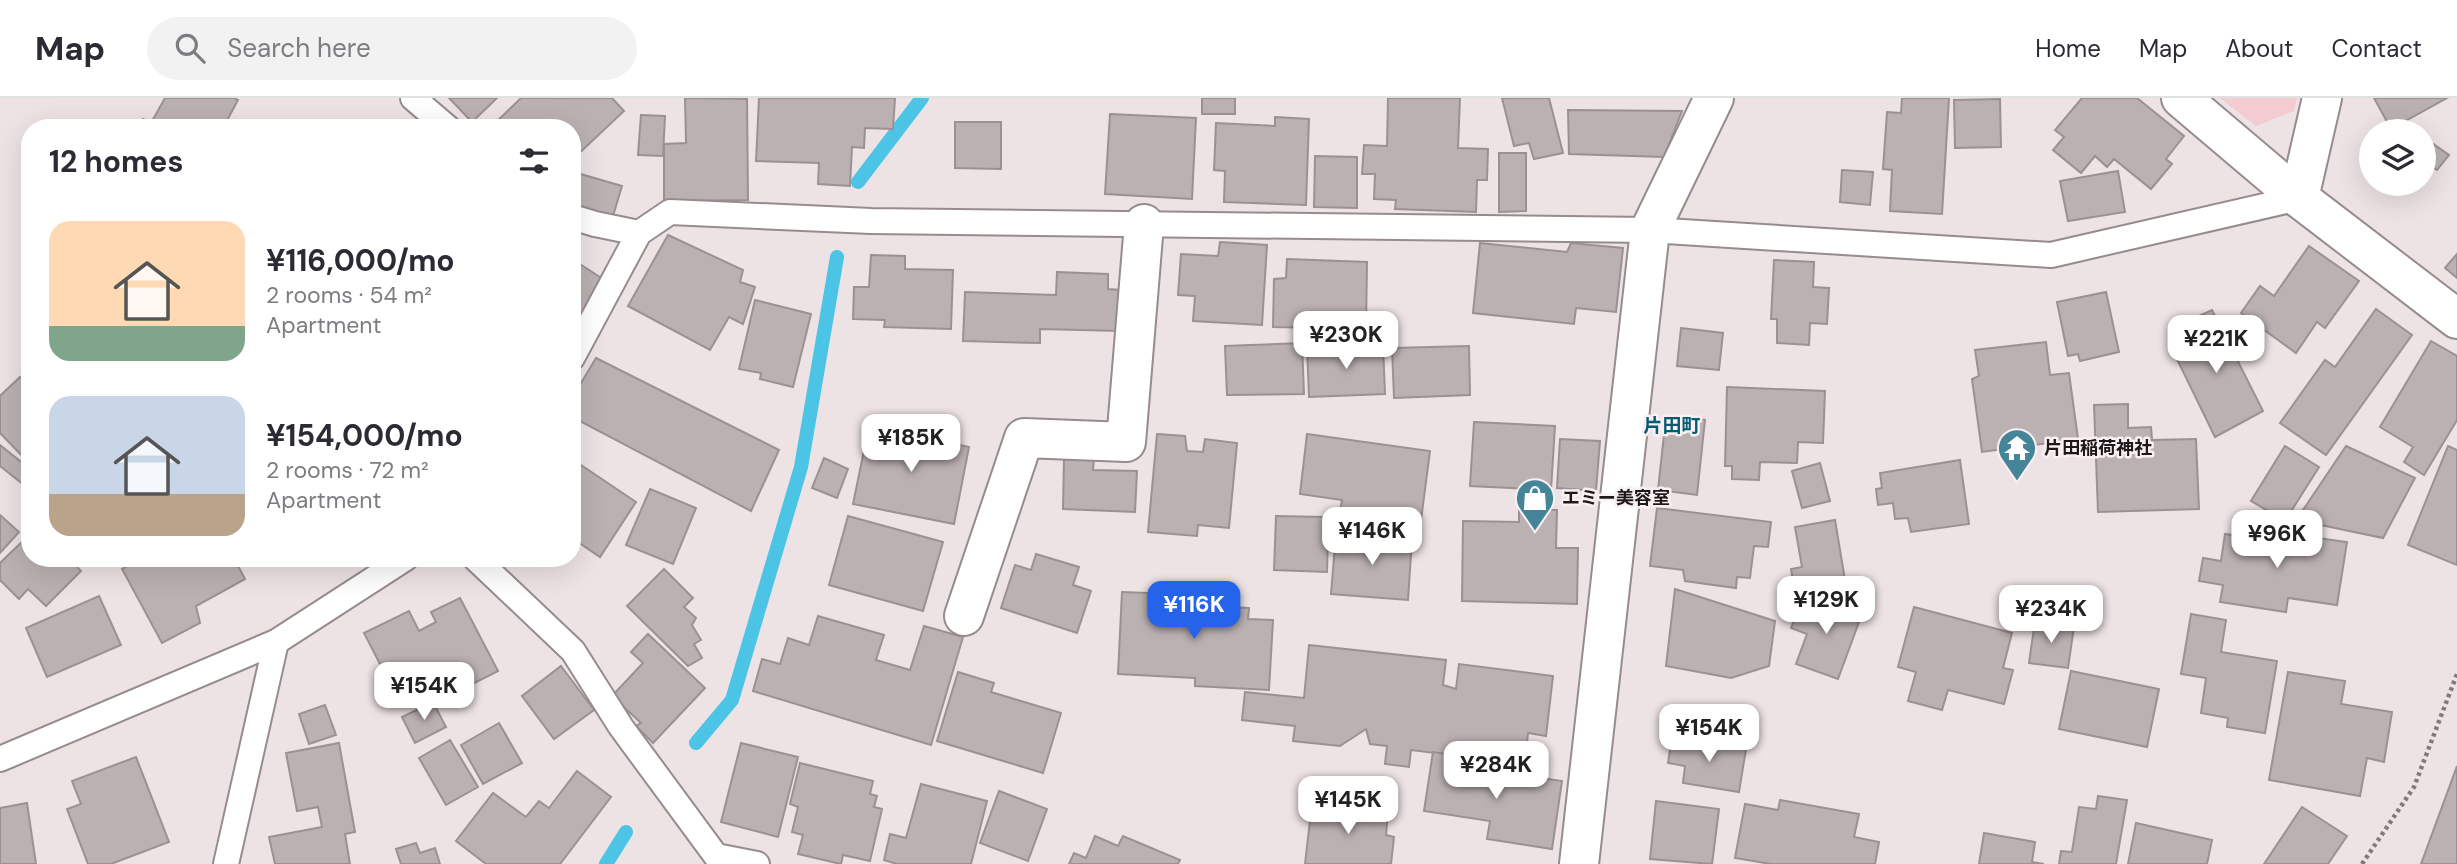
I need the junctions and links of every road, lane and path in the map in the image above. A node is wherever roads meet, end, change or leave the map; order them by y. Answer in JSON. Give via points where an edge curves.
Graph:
{"nodes":[{"id":1,"x":413,"y":98,"type":"edge"},
{"id":2,"x":1714,"y":98,"type":"edge"},
{"id":3,"x":2181,"y":98,"type":"edge"},
{"id":4,"x":2322,"y":98,"type":"edge"},
{"id":5,"x":437,"y":119,"type":"edge"},
{"id":6,"x":2300,"y":198,"type":"junction"},
{"id":7,"x":581,"y":220,"type":"edge"},
{"id":8,"x":1144,"y":224,"type":"junction"},
{"id":9,"x":1650,"y":230,"type":"junction"},
{"id":10,"x":639,"y":233,"type":"junction"},
{"id":11,"x":2457,"y":319,"type":"edge"},
{"id":12,"x":581,"y":341,"type":"edge"},
{"id":13,"x":392,"y":567,"type":"edge"},
{"id":14,"x":484,"y":567,"type":"edge"},
{"id":15,"x":964,"y":616,"type":"dead end"},
{"id":16,"x":276,"y":642,"type":"junction"},
{"id":17,"x":2457,"y":674,"type":"edge"},
{"id":18,"x":0,"y":759,"type":"edge"},
{"id":19,"x":226,"y":864,"type":"edge"},
{"id":20,"x":757,"y":864,"type":"edge"},
{"id":21,"x":1579,"y":864,"type":"edge"},
{"id":22,"x":2361,"y":864,"type":"edge"}],
"edges":[{"from":1,"to":5,"type":"lane"},
{"from":2,"to":9,"type":"street"},
{"from":3,"to":6,"type":"street"},
{"from":4,"to":6,"type":"street"},
{"from":6,"to":9,"type":"lane","via":[[2051,255]]},
{"from":6,"to":11,"type":"street"},
{"from":7,"to":10,"type":"lane"},
{"from":8,"to":9,"type":"lane"},
{"from":8,"to":10,"type":"lane","via":[[871,221],[670,212]]},
{"from":8,"to":15,"type":"street","via":[[1126,442],[1024,438]]},
{"from":9,"to":21,"type":"street"},
{"from":10,"to":12,"type":"lane"},
{"from":13,"to":16,"type":"lane"},
{"from":14,"to":20,"type":"lane","via":[[573,651],[621,727],[716,856]]},
{"from":16,"to":18,"type":"lane"},
{"from":16,"to":19,"type":"lane"},
{"from":17,"to":22,"type":"path","via":[[2414,787]]}]}
